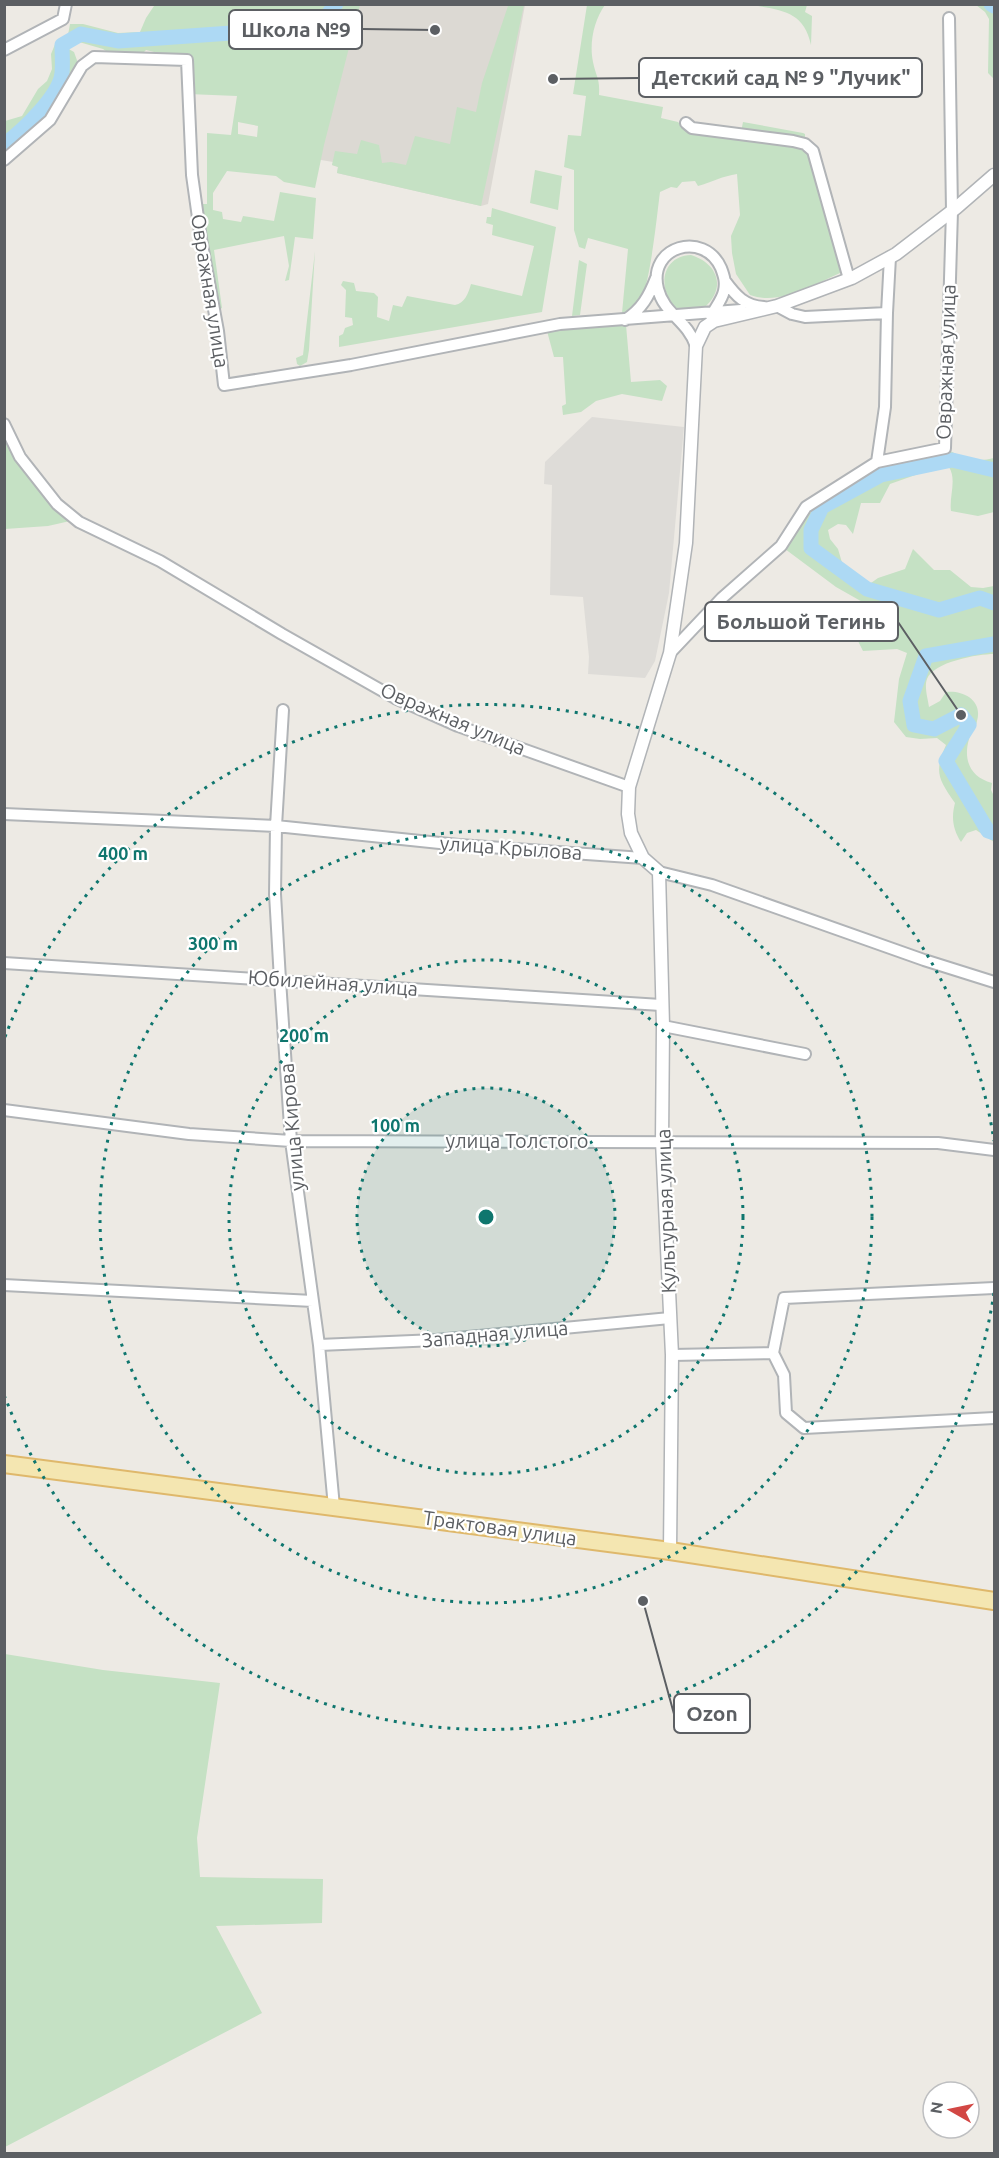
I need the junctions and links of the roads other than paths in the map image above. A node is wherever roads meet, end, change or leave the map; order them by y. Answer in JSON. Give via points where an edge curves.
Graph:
{"nodes":[{"id":1,"x":66,"y":4,"type":"edge"},
{"id":2,"x":949,"y":18,"type":"dead end"},
{"id":3,"x":4,"y":50,"type":"edge"},
{"id":4,"x":686,"y":123,"type":"dead end"},
{"id":5,"x":4,"y":160,"type":"edge"},
{"id":6,"x":994,"y":175,"type":"edge"},
{"id":7,"x":952,"y":211,"type":"junction"},
{"id":8,"x":890,"y":257,"type":"junction"},
{"id":9,"x":657,"y":277,"type":"junction"},
{"id":10,"x":849,"y":279,"type":"junction"},
{"id":11,"x":725,"y":281,"type":"junction"},
{"id":12,"x":774,"y":307,"type":"junction"},
{"id":13,"x":712,"y":313,"type":"junction"},
{"id":14,"x":886,"y":313,"type":"junction"},
{"id":15,"x":674,"y":315,"type":"junction"},
{"id":16,"x":624,"y":320,"type":"junction"},
{"id":17,"x":705,"y":327,"type":"junction"},
{"id":18,"x":696,"y":346,"type":"junction"},
{"id":19,"x":4,"y":424,"type":"edge"},
{"id":20,"x":877,"y":462,"type":"junction"},
{"id":21,"x":670,"y":653,"type":"junction"},
{"id":22,"x":283,"y":710,"type":"dead end"},
{"id":23,"x":629,"y":787,"type":"junction"},
{"id":24,"x":4,"y":814,"type":"edge"},
{"id":25,"x":276,"y":826,"type":"junction"},
{"id":26,"x":643,"y":858,"type":"junction"},
{"id":27,"x":659,"y":872,"type":"junction"},
{"id":28,"x":4,"y":963,"type":"edge"},
{"id":29,"x":280,"y":980,"type":"junction"},
{"id":30,"x":994,"y":982,"type":"edge"},
{"id":31,"x":661,"y":1005,"type":"junction"},
{"id":32,"x":663,"y":1026,"type":"junction"},
{"id":33,"x":805,"y":1054,"type":"dead end"},
{"id":34,"x":4,"y":1110,"type":"edge"},
{"id":35,"x":291,"y":1141,"type":"junction"},
{"id":36,"x":662,"y":1141,"type":"junction"},
{"id":37,"x":994,"y":1150,"type":"edge"},
{"id":38,"x":4,"y":1286,"type":"edge"},
{"id":39,"x":994,"y":1288,"type":"edge"},
{"id":40,"x":313,"y":1301,"type":"junction"},
{"id":41,"x":670,"y":1318,"type":"junction"},
{"id":42,"x":319,"y":1345,"type":"junction"},
{"id":43,"x":774,"y":1353,"type":"junction"},
{"id":44,"x":672,"y":1356,"type":"junction"},
{"id":45,"x":994,"y":1419,"type":"edge"},
{"id":46,"x":4,"y":1464,"type":"edge"},
{"id":47,"x":334,"y":1507,"type":"junction"},
{"id":48,"x":670,"y":1551,"type":"junction"},
{"id":49,"x":994,"y":1601,"type":"edge"}],
"edges":[{"from":1,"to":3,"type":"street","via":[[63,19]]},
{"from":2,"to":7,"type":"street","name":"Овражная улица"},
{"from":4,"to":10,"type":"street","via":[[692,128],[794,141],[813,151]]},
{"from":5,"to":16,"type":"street","name":"Овражная улица","via":[[51,120],[82,66],[94,57],[187,60],[192,175],[224,385],[351,365],[560,324]]},
{"from":6,"to":7,"type":"street"},
{"from":7,"to":8,"type":"street"},
{"from":7,"to":20,"type":"street","name":"Овражная улица","via":[[945,448]]},
{"from":8,"to":10,"type":"street"},
{"from":8,"to":14,"type":"street"},
{"from":9,"to":11,"type":"street","via":[[667,254],[688,246],[709,253]]},
{"from":9,"to":15,"type":"street","via":[[660,298]]},
{"from":9,"to":16,"type":"street","via":[[641,308]]},
{"from":10,"to":12,"type":"street"},
{"from":11,"to":12,"type":"street","via":[[746,303]]},
{"from":11,"to":13,"type":"street"},
{"from":12,"to":13,"type":"street"},
{"from":12,"to":14,"type":"street","via":[[805,316]]},
{"from":12,"to":17,"type":"street","via":[[721,318]]},
{"from":13,"to":15,"type":"street"},
{"from":13,"to":17,"type":"street"},
{"from":14,"to":20,"type":"street","via":[[885,407]]},
{"from":15,"to":16,"type":"street"},
{"from":15,"to":18,"type":"street"},
{"from":17,"to":18,"type":"street"},
{"from":18,"to":21,"type":"street","name":"Овражная улица","via":[[686,543]]},
{"from":19,"to":23,"type":"street","name":"Овражная улица","via":[[20,457],[57,504],[79,522],[160,561],[395,698],[458,726]]},
{"from":20,"to":21,"type":"street","name":"Овражная улица","via":[[806,507],[781,546],[722,598]]},
{"from":21,"to":23,"type":"street","name":"Овражная улица"},
{"from":22,"to":25,"type":"street","name":"улица Кирова"},
{"from":23,"to":26,"type":"street","name":"Овражная улица","via":[[631,833]]},
{"from":24,"to":25,"type":"street","name":"улица Крылова"},
{"from":25,"to":26,"type":"street","name":"улица Крылова","via":[[459,845]]},
{"from":25,"to":29,"type":"street","name":"улица Кирова"},
{"from":26,"to":27,"type":"street"},
{"from":27,"to":30,"type":"street","via":[[712,885]]},
{"from":27,"to":31,"type":"street","name":"Культурная улица"},
{"from":28,"to":29,"type":"street","name":"Юбилейная улица"},
{"from":29,"to":31,"type":"street","name":"Юбилейная улица"},
{"from":29,"to":35,"type":"street","name":"улица Кирова"},
{"from":31,"to":32,"type":"street","name":"Культурная улица"},
{"from":32,"to":33,"type":"street"},
{"from":32,"to":36,"type":"street","name":"Культурная улица"},
{"from":34,"to":35,"type":"street","name":"улица Толстого","via":[[189,1134]]},
{"from":35,"to":36,"type":"street","name":"улица Толстого"},
{"from":35,"to":40,"type":"street","name":"улица Кирова"},
{"from":36,"to":37,"type":"street","name":"улица Толстого","via":[[938,1143]]},
{"from":36,"to":41,"type":"street","name":"Культурная улица"},
{"from":38,"to":40,"type":"street"},
{"from":39,"to":43,"type":"street","via":[[784,1298]]},
{"from":40,"to":42,"type":"street","name":"улица Кирова"},
{"from":41,"to":42,"type":"street","name":"Западная улица","via":[[436,1340]]},
{"from":41,"to":44,"type":"street","name":"Культурная улица"},
{"from":42,"to":47,"type":"street","name":"улица Кирова"},
{"from":43,"to":44,"type":"street"},
{"from":43,"to":45,"type":"street","via":[[784,1375],[786,1413],[804,1428]]},
{"from":44,"to":48,"type":"street","name":"Культурная улица"},
{"from":46,"to":47,"type":"main road","name":"Трактовая улица"},
{"from":47,"to":48,"type":"main road","name":"Трактовая улица"},
{"from":48,"to":49,"type":"main road","name":"Трактовая улица"}]}
